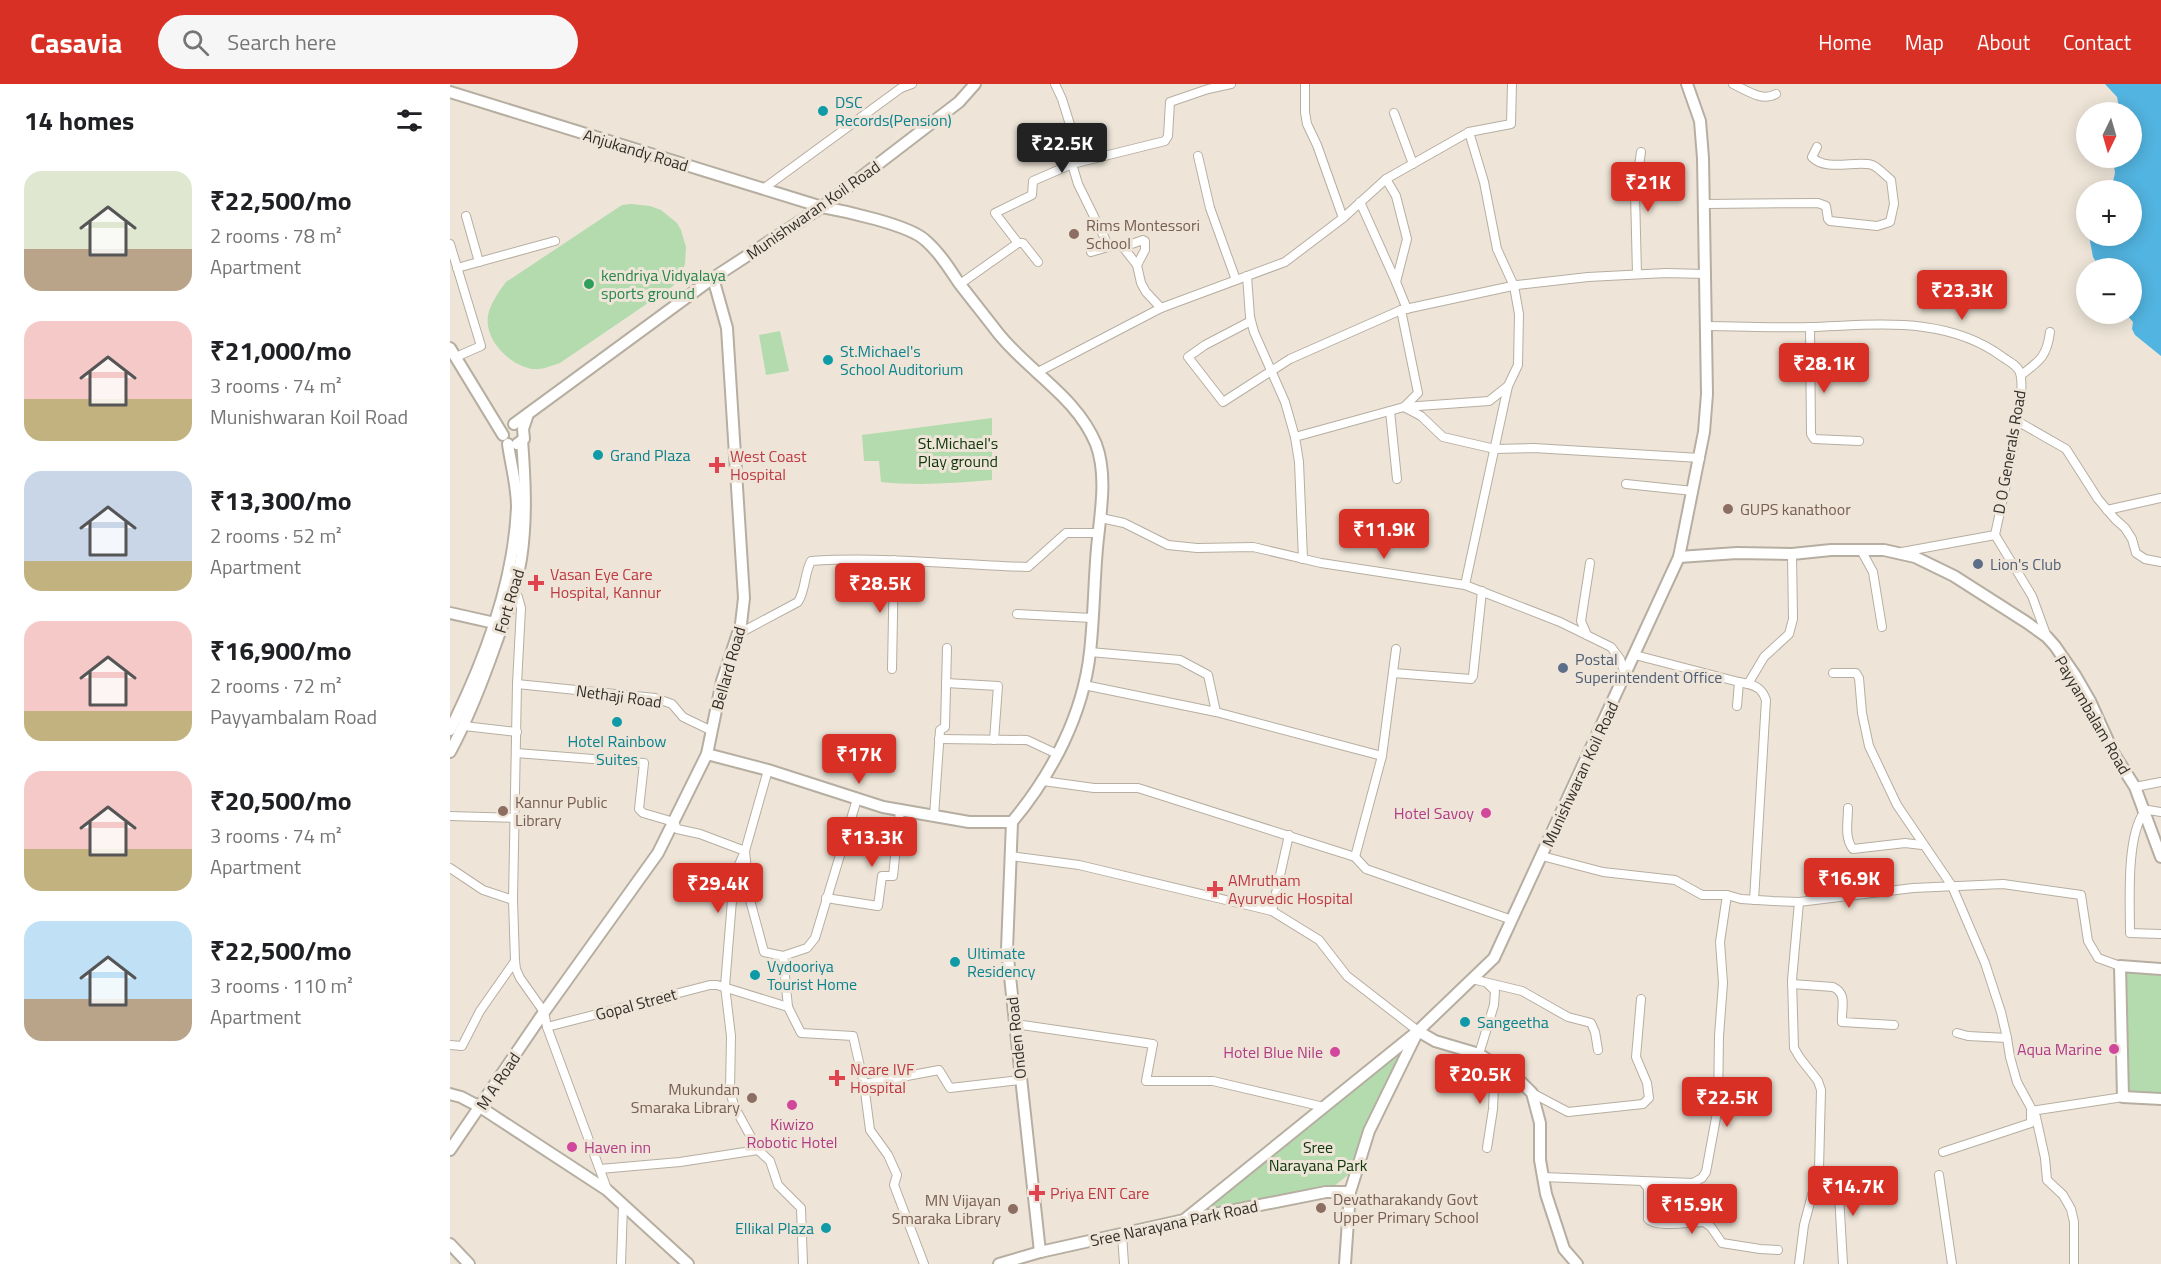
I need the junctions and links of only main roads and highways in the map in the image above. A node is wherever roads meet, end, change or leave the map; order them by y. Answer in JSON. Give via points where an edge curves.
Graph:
{"nodes":[{"id":1,"x":975,"y":84,"type":"edge"},
{"id":2,"x":1687,"y":84,"type":"edge"},
{"id":3,"x":450,"y":92,"type":"edge"},
{"id":4,"x":822,"y":207,"type":"junction"},
{"id":5,"x":712,"y":278,"type":"junction"},
{"id":6,"x":453,"y":352,"type":"edge"},
{"id":7,"x":511,"y":431,"type":"junction"},
{"id":8,"x":1679,"y":557,"type":"junction"},
{"id":9,"x":450,"y":613,"type":"edge"},
{"id":10,"x":498,"y":623,"type":"junction"},
{"id":11,"x":456,"y":726,"type":"edge"},
{"id":12,"x":450,"y":752,"type":"edge"},
{"id":13,"x":707,"y":754,"type":"junction"},
{"id":14,"x":1012,"y":822,"type":"junction"},
{"id":15,"x":2161,"y":857,"type":"edge"},
{"id":16,"x":2161,"y":969,"type":"edge"},
{"id":17,"x":544,"y":1012,"type":"joint"},
{"id":18,"x":1418,"y":1031,"type":"junction"},
{"id":19,"x":450,"y":1094,"type":"edge"},
{"id":20,"x":2161,"y":1099,"type":"edge"},
{"id":21,"x":480,"y":1107,"type":"junction"},
{"id":22,"x":450,"y":1150,"type":"edge"},
{"id":23,"x":1350,"y":1192,"type":"junction"},
{"id":24,"x":1184,"y":1220,"type":"junction"},
{"id":25,"x":450,"y":1244,"type":"edge"},
{"id":26,"x":1040,"y":1252,"type":"junction"},
{"id":27,"x":469,"y":1264,"type":"edge"},
{"id":28,"x":688,"y":1264,"type":"edge"},
{"id":29,"x":999,"y":1264,"type":"edge"},
{"id":30,"x":1345,"y":1264,"type":"edge"},
{"id":31,"x":1577,"y":1264,"type":"edge"}],
"edges":[{"from":1,"to":4,"type":"main road","name":"Munishwaran Koil Road","via":[[959,102]]},
{"from":2,"to":8,"type":"main road","name":"Munishwaran Koil Road","via":[[1700,121],[1707,394],[1700,458]]},
{"from":3,"to":4,"type":"main road","name":"Anjukandy Road"},
{"from":4,"to":5,"type":"main road","name":"Munishwaran Koil Road"},
{"from":4,"to":14,"type":"main road","name":"Anjukandy Road","via":[[894,226],[926,241],[1003,339],[1075,409],[1096,446],[1101,518],[1090,652],[1081,699],[1043,781]]},
{"from":5,"to":7,"type":"main road","name":"Munishwaran Koil Road","via":[[528,414]]},
{"from":5,"to":13,"type":"main road","name":"Bellard Road","via":[[727,328],[744,598]]},
{"from":6,"to":7,"type":"main road","via":[[490,413]]},
{"from":7,"to":10,"type":"main road","name":"Fort Road","via":[[517,505],[511,563]]},
{"from":7,"to":10,"type":"main road","name":"Fort Road","via":[[525,436],[523,538],[514,591]]},
{"from":8,"to":15,"type":"main road","name":"Payyambalam Road","via":[[1862,550],[1901,553],[1954,576],[2047,637],[2075,675],[2135,787]]},
{"from":8,"to":18,"type":"main road","name":"Munishwaran Koil Road","via":[[1494,958]]},
{"from":9,"to":10,"type":"main road"},
{"from":10,"to":11,"type":"main road","name":"Fort Road"},
{"from":11,"to":12,"type":"main road","name":"Fort Road"},
{"from":13,"to":14,"type":"main road","via":[[900,810],[969,822]]},
{"from":13,"to":17,"type":"main road","name":"Bellard Road","via":[[651,863]]},
{"from":14,"to":26,"type":"main road","name":"Onden Road","via":[[1007,949]]},
{"from":16,"to":20,"type":"main road","via":[[2120,966],[2123,1097]]},
{"from":17,"to":21,"type":"main road","name":"M A Road"},
{"from":18,"to":23,"type":"main road","via":[[1369,1131]]},
{"from":18,"to":24,"type":"main road","name":"Munishwaran Koil Road"},
{"from":18,"to":31,"type":"main road","via":[[1435,1041],[1479,1054],[1532,1093],[1540,1123],[1543,1177],[1564,1249]]},
{"from":19,"to":21,"type":"main road"},
{"from":21,"to":22,"type":"main road","name":"M A Road"},
{"from":21,"to":28,"type":"main road","via":[[607,1190]]},
{"from":23,"to":24,"type":"main road","name":"Sree Narayana Park Road","via":[[1326,1192]]},
{"from":23,"to":30,"type":"main road"},
{"from":24,"to":26,"type":"main road","name":"Sree Narayana Park Road"},
{"from":25,"to":27,"type":"main road"},
{"from":26,"to":29,"type":"main road","name":"Sree Narayana Park Road"}]}
